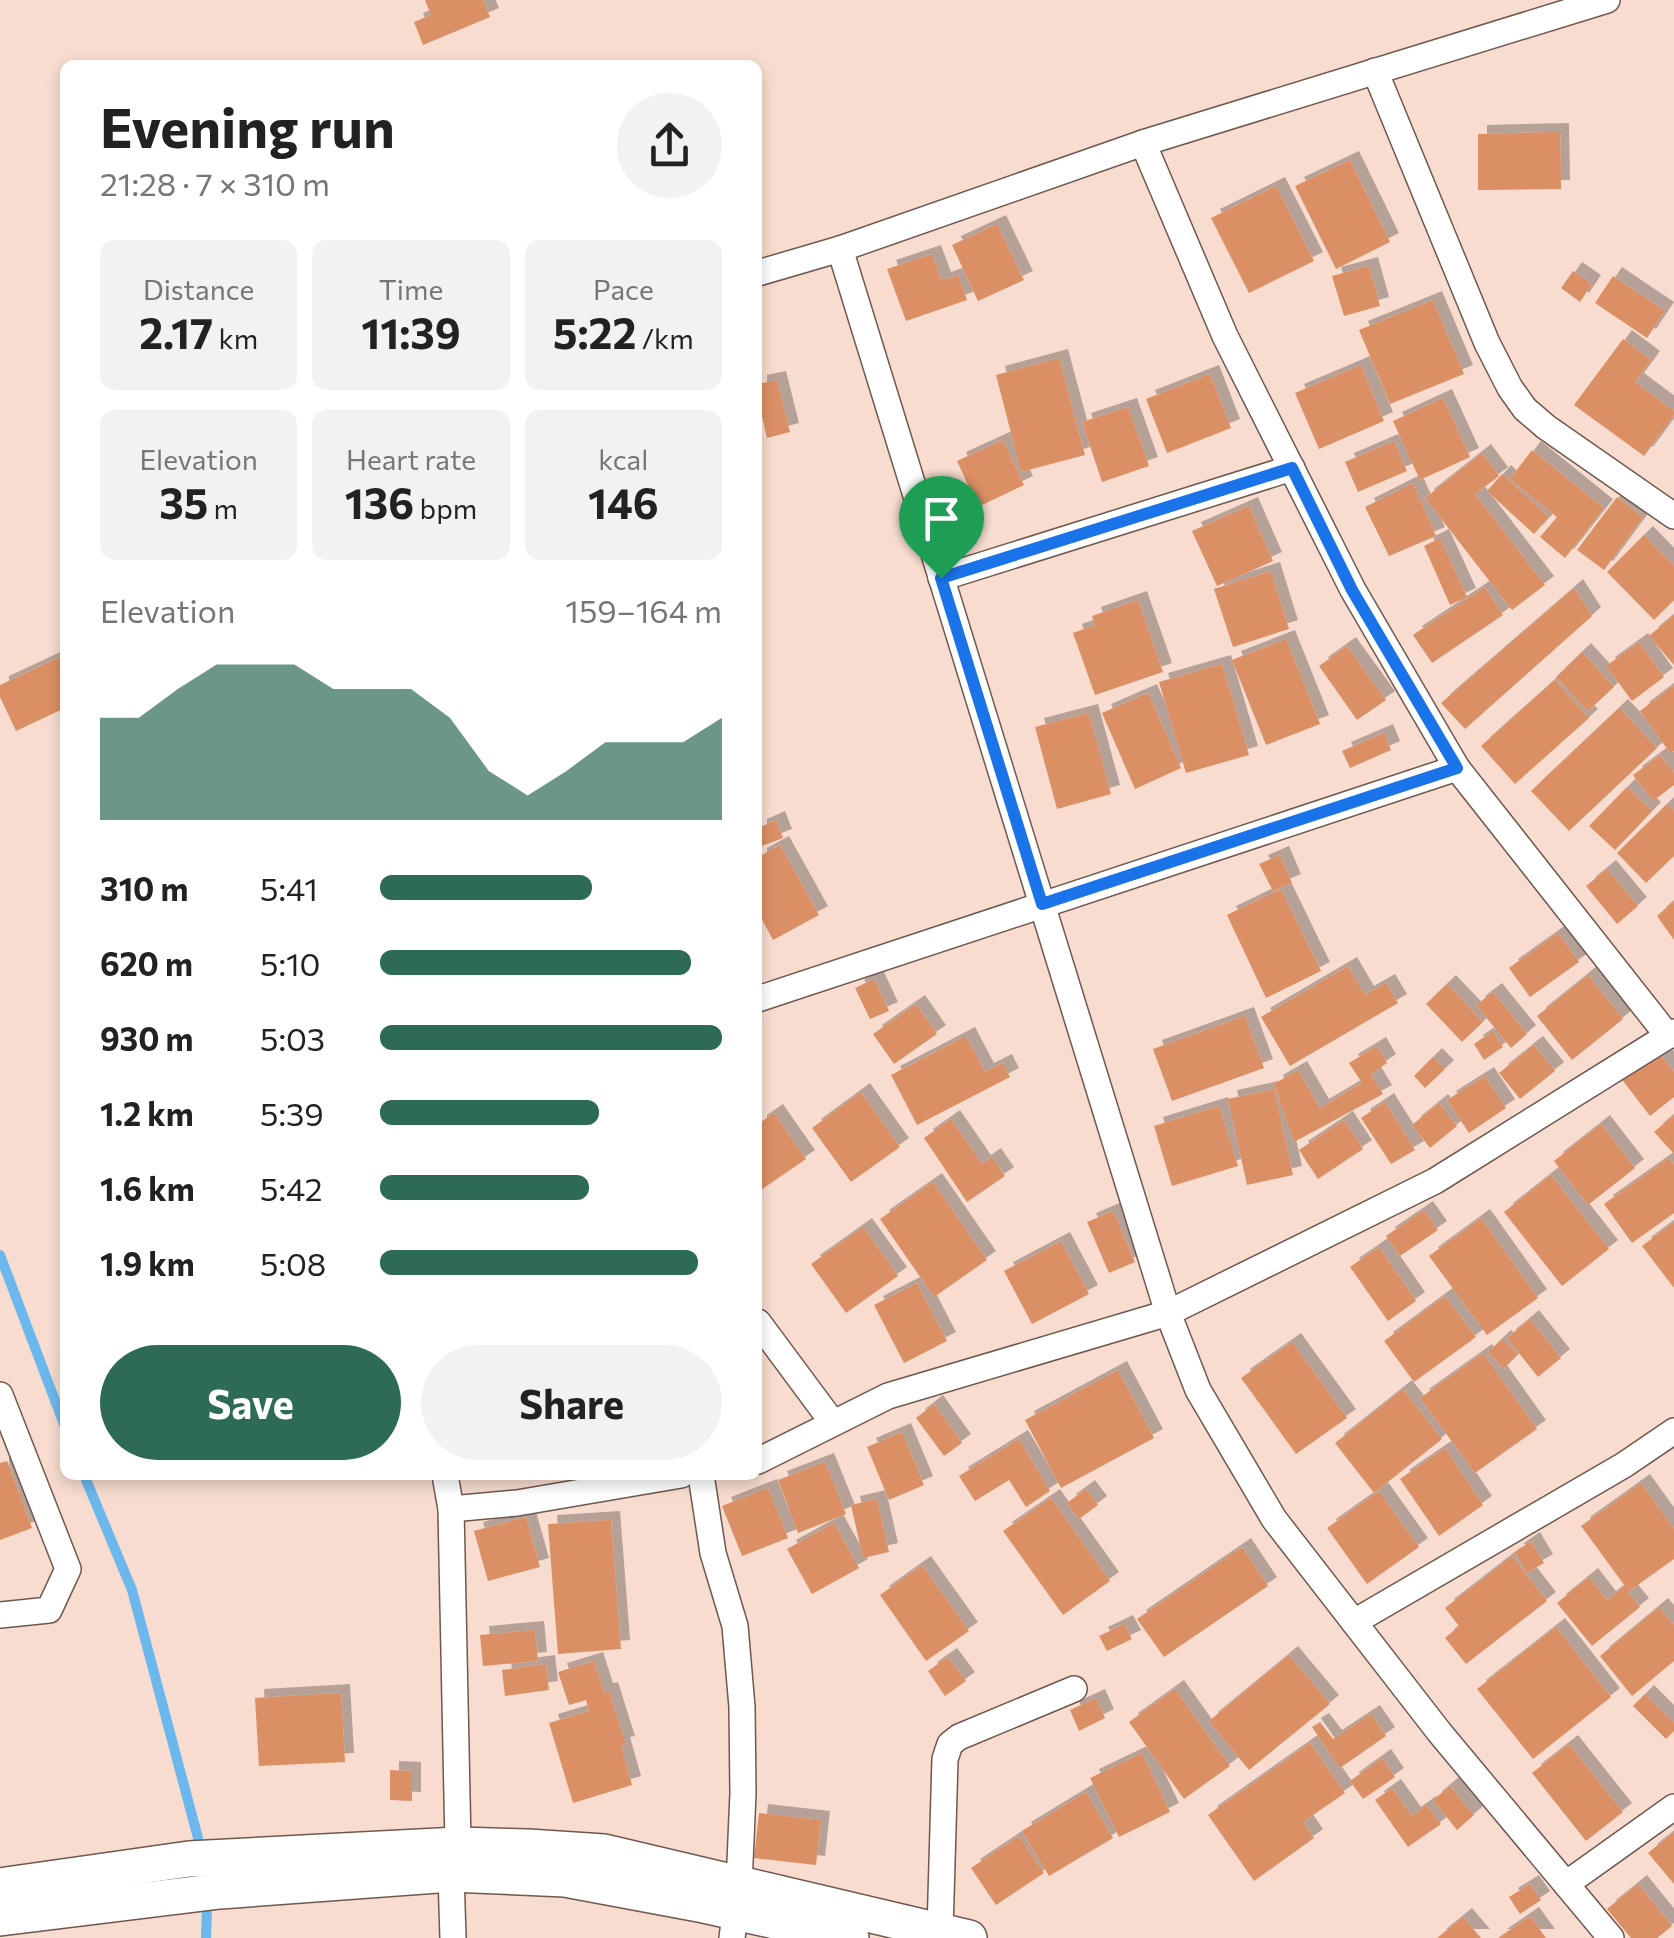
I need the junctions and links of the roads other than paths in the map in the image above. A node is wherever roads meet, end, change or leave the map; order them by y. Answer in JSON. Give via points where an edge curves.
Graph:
{"nodes":[{"id":1,"x":1607,"y":0,"type":"edge"},
{"id":2,"x":1375,"y":72,"type":"junction"},
{"id":3,"x":1143,"y":143,"type":"junction"},
{"id":4,"x":840,"y":248,"type":"junction"},
{"id":5,"x":762,"y":271,"type":"edge"},
{"id":6,"x":1292,"y":468,"type":"junction"},
{"id":7,"x":1674,"y":516,"type":"edge"},
{"id":8,"x":941,"y":578,"type":"junction"},
{"id":9,"x":1457,"y":768,"type":"junction"},
{"id":10,"x":1042,"y":904,"type":"junction"},
{"id":11,"x":762,"y":998,"type":"edge"},
{"id":12,"x":1671,"y":1034,"type":"edge"},
{"id":13,"x":1168,"y":1313,"type":"junction"},
{"id":14,"x":762,"y":1327,"type":"edge"},
{"id":15,"x":0,"y":1395,"type":"edge"},
{"id":16,"x":832,"y":1423,"type":"junction"},
{"id":17,"x":1674,"y":1431,"type":"edge"},
{"id":18,"x":762,"y":1458,"type":"edge"},
{"id":19,"x":447,"y":1480,"type":"edge"},
{"id":20,"x":651,"y":1480,"type":"edge"},
{"id":21,"x":703,"y":1480,"type":"edge"},
{"id":22,"x":450,"y":1509,"type":"junction"},
{"id":23,"x":0,"y":1615,"type":"edge"},
{"id":24,"x":1354,"y":1622,"type":"junction"},
{"id":25,"x":1074,"y":1688,"type":"dead end"},
{"id":26,"x":1674,"y":1806,"type":"edge"},
{"id":27,"x":454,"y":1859,"type":"junction"},
{"id":28,"x":1566,"y":1884,"type":"junction"},
{"id":29,"x":0,"y":1886,"type":"edge"},
{"id":30,"x":736,"y":1911,"type":"edge"},
{"id":31,"x":0,"y":1918,"type":"edge"},
{"id":32,"x":955,"y":1935,"type":"edge"},
{"id":33,"x":454,"y":1938,"type":"edge"},
{"id":34,"x":851,"y":1938,"type":"edge"},
{"id":35,"x":1611,"y":1938,"type":"edge"}],
"edges":[{"from":1,"to":2,"type":"street"},
{"from":2,"to":3,"type":"street"},
{"from":2,"to":7,"type":"street","via":[[1510,388],[1546,427]]},
{"from":3,"to":4,"type":"street"},
{"from":3,"to":6,"type":"street","via":[[1225,336]]},
{"from":4,"to":5,"type":"street"},
{"from":4,"to":8,"type":"street"},
{"from":6,"to":8,"type":"street"},
{"from":6,"to":9,"type":"street","via":[[1352,590]]},
{"from":8,"to":10,"type":"street"},
{"from":9,"to":10,"type":"street"},
{"from":9,"to":12,"type":"street"},
{"from":10,"to":11,"type":"street"},
{"from":10,"to":13,"type":"street"},
{"from":12,"to":13,"type":"street","via":[[1435,1181]]},
{"from":13,"to":16,"type":"street","via":[[888,1396]]},
{"from":13,"to":24,"type":"street","via":[[1198,1390],[1274,1518]]},
{"from":14,"to":16,"type":"street"},
{"from":15,"to":23,"type":"street","via":[[68,1569],[49,1610]]},
{"from":16,"to":18,"type":"street"},
{"from":17,"to":24,"type":"street"},
{"from":19,"to":22,"type":"street"},
{"from":20,"to":22,"type":"street"},
{"from":21,"to":30,"type":"street","via":[[713,1553],[735,1626],[742,1708]]},
{"from":22,"to":27,"type":"street"},
{"from":24,"to":28,"type":"street"},
{"from":25,"to":32,"type":"street","via":[[950,1744],[945,1759]]},
{"from":26,"to":28,"type":"street"},
{"from":27,"to":29,"type":"main road","via":[[189,1859]]},
{"from":27,"to":30,"type":"main road"},
{"from":27,"to":31,"type":"main road"},
{"from":27,"to":33,"type":"street"},
{"from":28,"to":35,"type":"street"},
{"from":30,"to":32,"type":"main road"},
{"from":30,"to":34,"type":"main road"}]}
